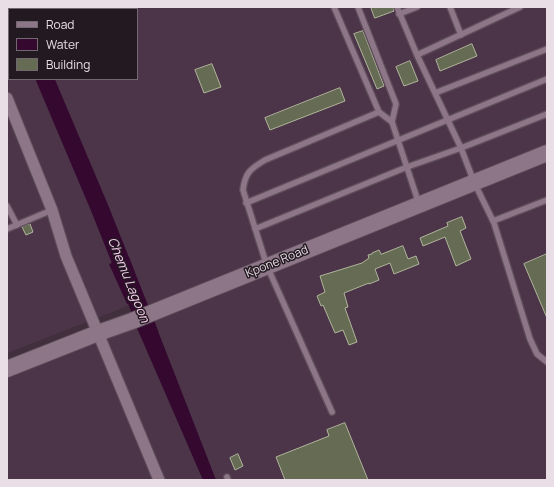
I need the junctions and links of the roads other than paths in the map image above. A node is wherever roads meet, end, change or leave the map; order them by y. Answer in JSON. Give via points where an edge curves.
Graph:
{"nodes":[{"id":1,"x":334,"y":7,"type":"edge"},
{"id":2,"x":358,"y":7,"type":"edge"},
{"id":3,"x":397,"y":7,"type":"edge"},
{"id":4,"x":416,"y":7,"type":"edge"},
{"id":5,"x":450,"y":7,"type":"edge"},
{"id":6,"x":520,"y":7,"type":"edge"},
{"id":7,"x":399,"y":14,"type":"junction"},
{"id":8,"x":461,"y":34,"type":"junction"},
{"id":9,"x":547,"y":50,"type":"edge"},
{"id":10,"x":417,"y":55,"type":"junction"},
{"id":11,"x":547,"y":79,"type":"edge"},
{"id":12,"x":435,"y":93,"type":"junction"},
{"id":13,"x":7,"y":98,"type":"edge"},
{"id":14,"x":379,"y":112,"type":"junction"},
{"id":15,"x":547,"y":114,"type":"edge"},
{"id":16,"x":449,"y":121,"type":"junction"},
{"id":17,"x":392,"y":122,"type":"junction"},
{"id":18,"x":398,"y":140,"type":"junction"},
{"id":19,"x":462,"y":148,"type":"junction"},
{"id":20,"x":547,"y":153,"type":"edge"},
{"id":21,"x":407,"y":167,"type":"junction"},
{"id":22,"x":474,"y":182,"type":"junction"},
{"id":23,"x":547,"y":200,"type":"edge"},
{"id":24,"x":246,"y":203,"type":"junction"},
{"id":25,"x":419,"y":204,"type":"junction"},
{"id":26,"x":7,"y":206,"type":"edge"},
{"id":27,"x":52,"y":210,"type":"junction"},
{"id":28,"x":493,"y":221,"type":"junction"},
{"id":29,"x":17,"y":225,"type":"junction"},
{"id":30,"x":255,"y":228,"type":"junction"},
{"id":31,"x":7,"y":229,"type":"edge"},
{"id":32,"x":267,"y":266,"type":"junction"},
{"id":33,"x":98,"y":333,"type":"junction"},
{"id":34,"x":547,"y":362,"type":"edge"},
{"id":35,"x":7,"y":370,"type":"edge"},
{"id":36,"x":332,"y":412,"type":"dead end"},
{"id":37,"x":159,"y":480,"type":"edge"}],
"edges":[{"from":1,"to":14,"type":"lane"},
{"from":2,"to":17,"type":"lane","via":[[396,104]]},
{"from":3,"to":7,"type":"lane"},
{"from":4,"to":7,"type":"lane"},
{"from":5,"to":8,"type":"lane"},
{"from":6,"to":8,"type":"lane"},
{"from":7,"to":10,"type":"lane"},
{"from":8,"to":10,"type":"lane"},
{"from":9,"to":12,"type":"lane"},
{"from":10,"to":12,"type":"lane"},
{"from":11,"to":16,"type":"lane"},
{"from":12,"to":16,"type":"lane"},
{"from":13,"to":27,"type":"street"},
{"from":14,"to":17,"type":"lane"},
{"from":14,"to":24,"type":"lane","via":[[265,160],[252,168],[244,178]]},
{"from":15,"to":19,"type":"lane"},
{"from":16,"to":18,"type":"lane"},
{"from":16,"to":19,"type":"lane"},
{"from":17,"to":18,"type":"lane"},
{"from":18,"to":21,"type":"lane"},
{"from":18,"to":24,"type":"lane"},
{"from":19,"to":21,"type":"lane"},
{"from":19,"to":22,"type":"lane"},
{"from":20,"to":22,"type":"main road","name":"Kpone Road"},
{"from":21,"to":25,"type":"lane"},
{"from":21,"to":30,"type":"lane"},
{"from":22,"to":25,"type":"main road","name":"Kpone Road"},
{"from":22,"to":28,"type":"lane"},
{"from":23,"to":28,"type":"lane"},
{"from":24,"to":30,"type":"lane"},
{"from":25,"to":32,"type":"main road","name":"Kpone Road"},
{"from":26,"to":29,"type":"lane"},
{"from":27,"to":29,"type":"lane"},
{"from":27,"to":33,"type":"street","via":[[66,256]]},
{"from":28,"to":34,"type":"lane","via":[[530,339],[537,354]]},
{"from":29,"to":31,"type":"lane"},
{"from":30,"to":32,"type":"lane"},
{"from":32,"to":33,"type":"main road","name":"Kpone Road"},
{"from":32,"to":36,"type":"lane"},
{"from":33,"to":35,"type":"main road","name":"Kpone Road"},
{"from":33,"to":37,"type":"street"}]}
